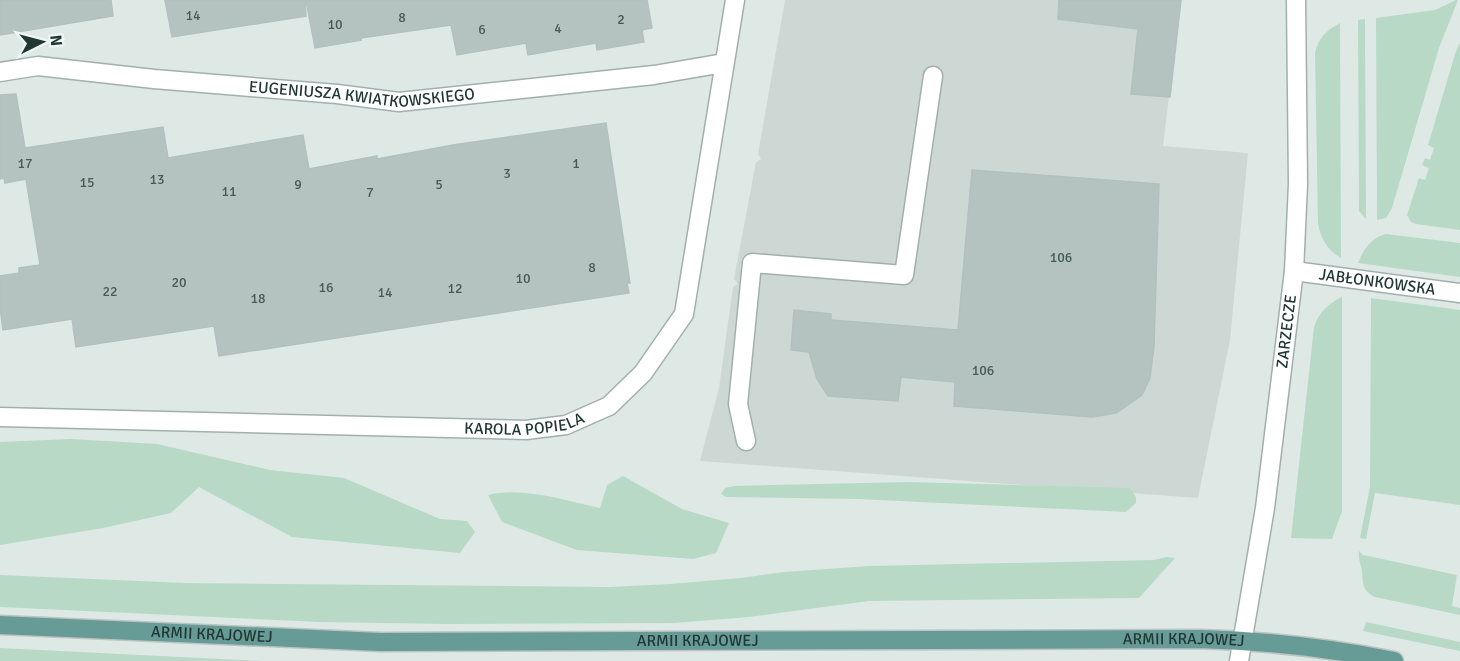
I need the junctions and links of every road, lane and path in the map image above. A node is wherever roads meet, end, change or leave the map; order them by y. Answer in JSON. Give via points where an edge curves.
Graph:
{"nodes":[{"id":1,"x":735,"y":0,"type":"edge"},
{"id":2,"x":1296,"y":0,"type":"edge"},
{"id":3,"x":724,"y":63,"type":"junction"},
{"id":4,"x":0,"y":72,"type":"edge"},
{"id":5,"x":933,"y":76,"type":"dead end"},
{"id":6,"x":1294,"y":271,"type":"junction"},
{"id":7,"x":1460,"y":293,"type":"edge"},
{"id":8,"x":0,"y":417,"type":"edge"},
{"id":9,"x":746,"y":441,"type":"dead end"},
{"id":10,"x":0,"y":626,"type":"edge"},
{"id":11,"x":1243,"y":640,"type":"junction"},
{"id":12,"x":1239,"y":661,"type":"edge"},
{"id":13,"x":1394,"y":661,"type":"edge"}],
"edges":[{"from":1,"to":3,"type":"street","name":"KAROLA POPIELA"},
{"from":2,"to":6,"type":"street","name":"ZARZECZE","via":[[1298,184]]},
{"from":3,"to":4,"type":"street","name":"EUGENIUSZA KWIATKOWSKIEGO","via":[[654,75],[399,102],[38,66]]},
{"from":3,"to":8,"type":"street","name":"KAROLA POPIELA","via":[[684,315],[643,373],[609,406],[566,425],[526,430]]},
{"from":5,"to":9,"type":"street","via":[[904,275],[752,263],[738,404]]},
{"from":6,"to":7,"type":"street","name":"JABŁONKOWSKA"},
{"from":6,"to":11,"type":"street","name":"ZARZECZE","via":[[1265,508]]},
{"from":10,"to":11,"type":"main road","name":"ARMII KRAJOWEJ","via":[[380,642]]},
{"from":11,"to":12,"type":"street","name":"ZARZECZE"},
{"from":11,"to":13,"type":"main road","name":"ARMII KRAJOWEJ","via":[[1339,650]]}]}
